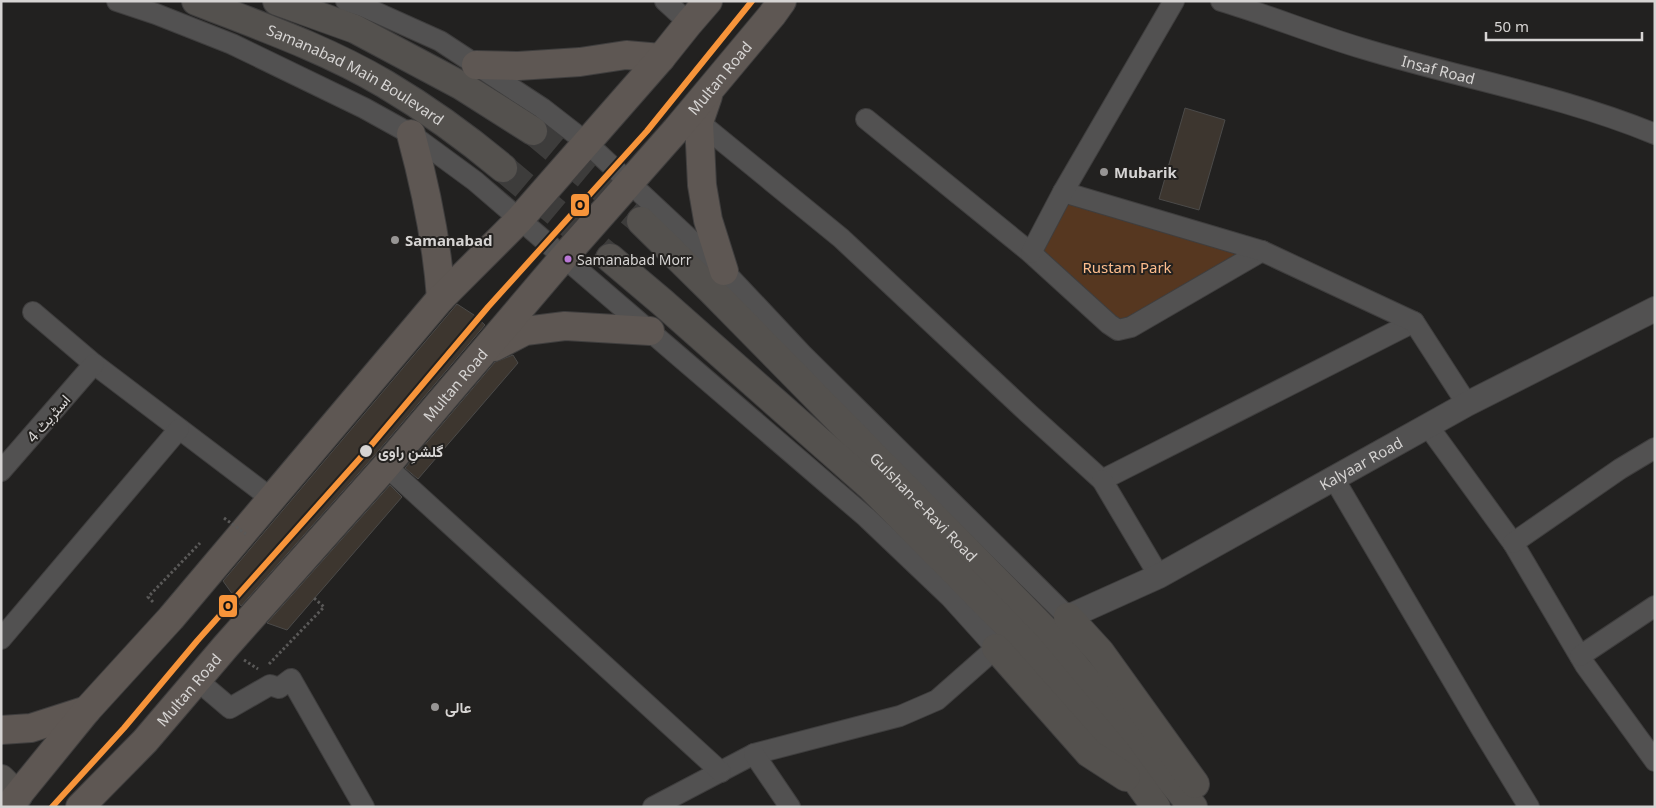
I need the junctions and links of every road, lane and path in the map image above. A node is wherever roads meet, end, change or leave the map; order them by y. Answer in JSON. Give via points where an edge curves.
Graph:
{"nodes":[{"id":1,"x":117,"y":1,"type":"edge"},
{"id":2,"x":196,"y":1,"type":"edge"},
{"id":3,"x":277,"y":1,"type":"edge"},
{"id":4,"x":346,"y":1,"type":"edge"},
{"id":5,"x":665,"y":1,"type":"edge"},
{"id":6,"x":708,"y":1,"type":"edge"},
{"id":7,"x":782,"y":1,"type":"edge"},
{"id":8,"x":1174,"y":1,"type":"edge"},
{"id":9,"x":1231,"y":3,"type":"edge"},
{"id":10,"x":689,"y":23,"type":"junction"},
{"id":11,"x":661,"y":58,"type":"junction"},
{"id":12,"x":476,"y":66,"type":"junction"},
{"id":13,"x":710,"y":90,"type":"junction"},
{"id":14,"x":866,"y":119,"type":"dead end"},
{"id":15,"x":699,"y":122,"type":"junction"},
{"id":16,"x":533,"y":131,"type":"tunnel mouth"},
{"id":17,"x":411,"y":134,"type":"junction"},
{"id":18,"x":1655,"y":134,"type":"edge"},
{"id":19,"x":588,"y":143,"type":"junction"},
{"id":20,"x":503,"y":168,"type":"tunnel mouth"},
{"id":21,"x":630,"y":182,"type":"junction"},
{"id":22,"x":1062,"y":192,"type":"junction"},
{"id":23,"x":519,"y":220,"type":"junction"},
{"id":24,"x":641,"y":221,"type":"tunnel mouth"},
{"id":25,"x":1262,"y":251,"type":"junction"},
{"id":26,"x":1031,"y":253,"type":"junction"},
{"id":27,"x":563,"y":258,"type":"junction"},
{"id":28,"x":610,"y":258,"type":"tunnel mouth"},
{"id":29,"x":724,"y":272,"type":"junction"},
{"id":30,"x":441,"y":298,"type":"junction"},
{"id":31,"x":1655,"y":309,"type":"edge"},
{"id":32,"x":33,"y":312,"type":"dead end"},
{"id":33,"x":1414,"y":322,"type":"junction"},
{"id":34,"x":650,"y":331,"type":"junction"},
{"id":35,"x":481,"y":354,"type":"junction"},
{"id":36,"x":94,"y":364,"type":"junction"},
{"id":37,"x":1467,"y":404,"type":"junction"},
{"id":38,"x":1428,"y":426,"type":"junction"},
{"id":39,"x":179,"y":429,"type":"junction"},
{"id":40,"x":1655,"y":448,"type":"edge"},
{"id":41,"x":386,"y":466,"type":"junction"},
{"id":42,"x":1,"y":471,"type":"edge"},
{"id":43,"x":1332,"y":477,"type":"junction"},
{"id":44,"x":1102,"y":480,"type":"junction"},
{"id":45,"x":272,"y":499,"type":"junction"},
{"id":46,"x":218,"y":524,"type":"dead end"},
{"id":47,"x":246,"y":534,"type":"dead end"},
{"id":48,"x":205,"y":538,"type":"dead end"},
{"id":49,"x":1513,"y":543,"type":"junction"},
{"id":50,"x":1159,"y":576,"type":"junction"},
{"id":51,"x":159,"y":586,"type":"dead end"},
{"id":52,"x":314,"y":598,"type":"dead end"},
{"id":53,"x":1655,"y":606,"type":"edge"},
{"id":54,"x":1068,"y":616,"type":"junction"},
{"id":55,"x":1,"y":640,"type":"edge"},
{"id":56,"x":996,"y":648,"type":"junction"},
{"id":57,"x":1580,"y":656,"type":"junction"},
{"id":58,"x":269,"y":665,"type":"dead end"},
{"id":59,"x":197,"y":680,"type":"junction"},
{"id":60,"x":87,"y":710,"type":"junction"},
{"id":61,"x":1,"y":730,"type":"edge"},
{"id":62,"x":754,"y":754,"type":"junction"},
{"id":63,"x":1655,"y":761,"type":"edge"},
{"id":64,"x":721,"y":772,"type":"junction"},
{"id":65,"x":9,"y":794,"type":"edge"},
{"id":66,"x":1149,"y":797,"type":"edge"},
{"id":67,"x":80,"y":807,"type":"edge"},
{"id":68,"x":364,"y":807,"type":"edge"},
{"id":69,"x":653,"y":807,"type":"edge"},
{"id":70,"x":790,"y":807,"type":"edge"},
{"id":71,"x":1193,"y":807,"type":"edge"},
{"id":72,"x":1202,"y":807,"type":"edge"},
{"id":73,"x":1529,"y":807,"type":"edge"}],
"edges":[{"from":1,"to":17,"type":"street","via":[[232,44]]},
{"from":2,"to":20,"type":"main road","name":"Samanabad Main Boulevard","via":[[283,35],[384,84],[435,116]]},
{"from":3,"to":16,"type":"main road","name":"Samanabad Main Boulevard","via":[[355,29],[462,86]]},
{"from":4,"to":12,"type":"street","via":[[440,41]]},
{"from":5,"to":10,"type":"street"},
{"from":6,"to":10,"type":"main road"},
{"from":7,"to":13,"type":"main road","name":"Multan Road"},
{"from":8,"to":22,"type":"street"},
{"from":9,"to":18,"type":"street","name":"Insaf Road","via":[[1361,48],[1522,90]]},
{"from":10,"to":11,"type":"main road"},
{"from":11,"to":12,"type":"main road","via":[[626,55],[580,62]]},
{"from":11,"to":19,"type":"main road"},
{"from":12,"to":19,"type":"street","via":[[542,108]]},
{"from":13,"to":15,"type":"main road"},
{"from":13,"to":21,"type":"main road","name":"Multan Road"},
{"from":14,"to":26,"type":"street"},
{"from":15,"to":29,"type":"main road","via":[[702,185],[708,220]]},
{"from":15,"to":44,"type":"street","via":[[841,238]]},
{"from":17,"to":23,"type":"street","via":[[475,181]]},
{"from":17,"to":30,"type":"main road","via":[[428,199]]},
{"from":19,"to":21,"type":"street"},
{"from":19,"to":23,"type":"main road"},
{"from":21,"to":27,"type":"main road","name":"Multan Road"},
{"from":21,"to":29,"type":"street"},
{"from":22,"to":25,"type":"street"},
{"from":22,"to":26,"type":"street"},
{"from":23,"to":27,"type":"street"},
{"from":23,"to":30,"type":"main road"},
{"from":24,"to":71,"type":"main road","name":"Gulshan-e-Ravi Road","via":[[1045,630]]},
{"from":25,"to":26,"type":"street","via":[[1130,327],[1118,330]]},
{"from":25,"to":33,"type":"street"},
{"from":27,"to":34,"type":"street"},
{"from":27,"to":35,"type":"main road","name":"Multan Road"},
{"from":28,"to":66,"type":"main road","name":"Gulshan-e-Ravi Road","via":[[870,486],[1026,644]]},
{"from":29,"to":54,"type":"street","via":[[802,354]]},
{"from":30,"to":45,"type":"main road"},
{"from":31,"to":37,"type":"street","name":"Kalyaar Road"},
{"from":32,"to":36,"type":"street"},
{"from":33,"to":37,"type":"street"},
{"from":33,"to":44,"type":"street"},
{"from":34,"to":35,"type":"main road","via":[[564,326],[525,331]]},
{"from":34,"to":56,"type":"street","via":[[866,518],[950,597]]},
{"from":35,"to":41,"type":"main road","name":"Multan Road"},
{"from":36,"to":39,"type":"street"},
{"from":36,"to":42,"type":"street","name":"اسٹریٹ 4"},
{"from":37,"to":38,"type":"street","name":"Kalyaar Road"},
{"from":38,"to":43,"type":"street","name":"Kalyaar Road"},
{"from":38,"to":49,"type":"street"},
{"from":39,"to":45,"type":"street"},
{"from":39,"to":55,"type":"street"},
{"from":40,"to":49,"type":"street"},
{"from":41,"to":59,"type":"main road","name":"Multan Road"},
{"from":41,"to":64,"type":"street"},
{"from":43,"to":50,"type":"street","name":"Kalyaar Road"},
{"from":43,"to":73,"type":"street"},
{"from":44,"to":50,"type":"street"},
{"from":45,"to":60,"type":"main road","via":[[171,618]]},
{"from":46,"to":47,"type":"path","bridge":true,"via":[[224,518]]},
{"from":48,"to":51,"type":"path"},
{"from":49,"to":57,"type":"street"},
{"from":50,"to":54,"type":"street","name":"Kalyaar Road"},
{"from":52,"to":58,"type":"path","via":[[324,607]]},
{"from":53,"to":57,"type":"street"},
{"from":54,"to":72,"type":"main road","via":[[1100,652],[1194,782]]},
{"from":56,"to":62,"type":"street","via":[[937,700],[900,716]]},
{"from":56,"to":66,"type":"main road","via":[[1089,753]]},
{"from":57,"to":63,"type":"street"},
{"from":59,"to":67,"type":"main road","name":"Multan Road","via":[[145,741]]},
{"from":59,"to":68,"type":"street","via":[[230,708],[270,685],[279,688],[291,679]]},
{"from":60,"to":61,"type":"main road","via":[[31,728]]},
{"from":60,"to":65,"type":"main road"},
{"from":62,"to":64,"type":"street"},
{"from":62,"to":70,"type":"street"},
{"from":64,"to":69,"type":"street"}]}
